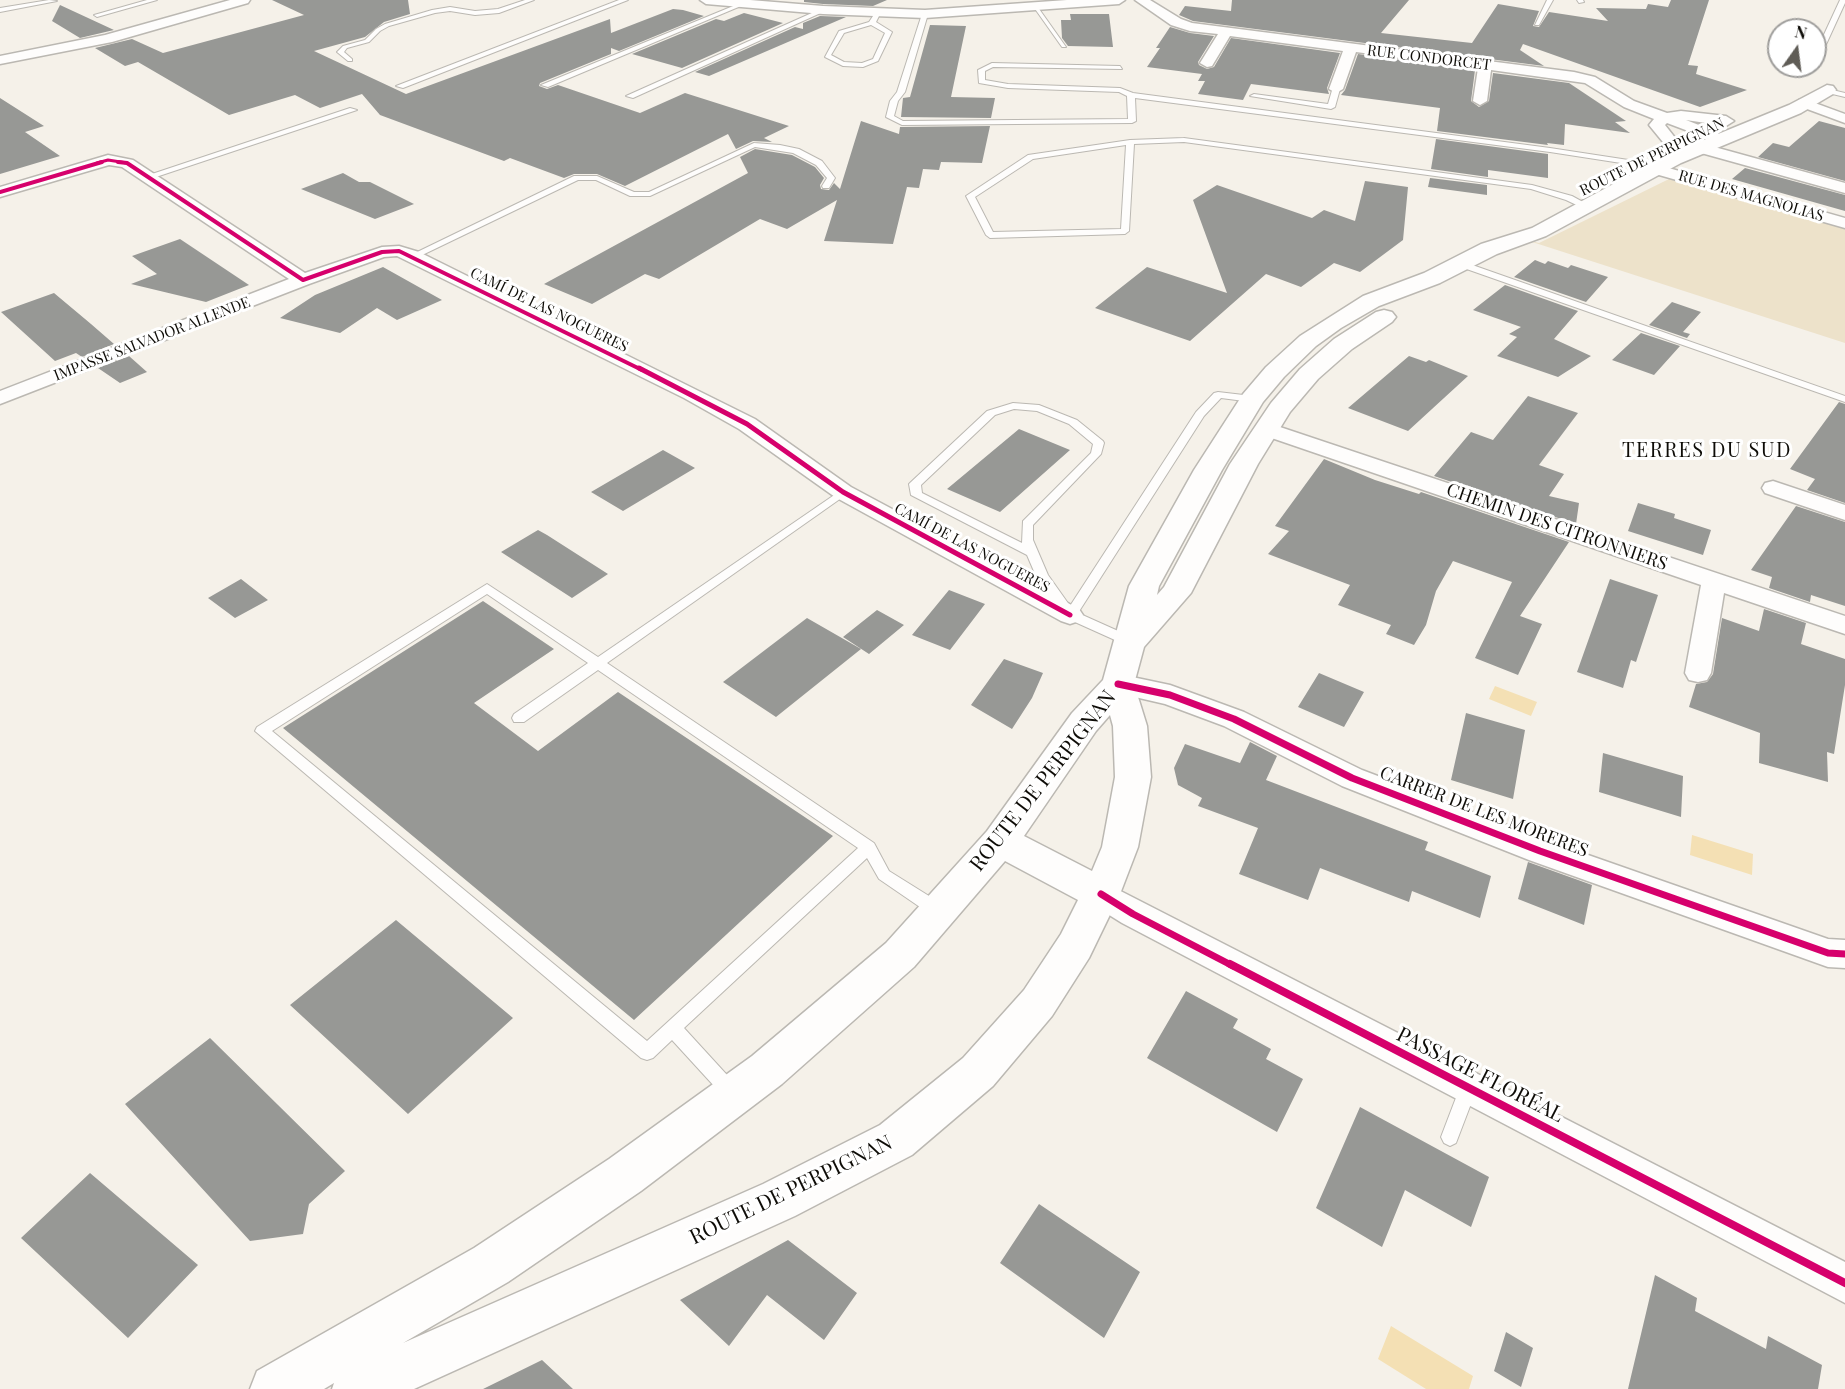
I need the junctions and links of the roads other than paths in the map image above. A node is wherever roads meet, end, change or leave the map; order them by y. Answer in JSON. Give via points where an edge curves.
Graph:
{"nodes":[{"id":1,"x":43,"y":0,"type":"edge"},
{"id":2,"x":57,"y":0,"type":"edge"},
{"id":3,"x":154,"y":0,"type":"edge"},
{"id":4,"x":244,"y":0,"type":"edge"},
{"id":5,"x":531,"y":0,"type":"edge"},
{"id":6,"x":625,"y":0,"type":"edge"},
{"id":7,"x":706,"y":0,"type":"edge"},
{"id":8,"x":885,"y":0,"type":"edge"},
{"id":9,"x":1119,"y":0,"type":"edge"},
{"id":10,"x":1141,"y":0,"type":"edge"},
{"id":11,"x":1550,"y":0,"type":"edge"},
{"id":12,"x":1843,"y":0,"type":"edge"},
{"id":13,"x":744,"y":3,"type":"junction"},
{"id":14,"x":1035,"y":7,"type":"junction"},
{"id":15,"x":0,"y":10,"type":"edge"},
{"id":16,"x":824,"y":10,"type":"junction"},
{"id":17,"x":925,"y":14,"type":"junction"},
{"id":18,"x":97,"y":15,"type":"dead end"},
{"id":19,"x":875,"y":19,"type":"junction"},
{"id":20,"x":1537,"y":24,"type":"dead end"},
{"id":21,"x":1226,"y":32,"type":"junction"},
{"id":22,"x":1827,"y":36,"type":"edge"},
{"id":23,"x":1064,"y":46,"type":"dead end"},
{"id":24,"x":1351,"y":47,"type":"junction"},
{"id":25,"x":0,"y":60,"type":"edge"},
{"id":26,"x":350,"y":60,"type":"dead end"},
{"id":27,"x":1207,"y":63,"type":"dead end"},
{"id":28,"x":1485,"y":65,"type":"junction"},
{"id":29,"x":1120,"y":68,"type":"dead end"},
{"id":30,"x":400,"y":86,"type":"dead end"},
{"id":31,"x":546,"y":86,"type":"dead end"},
{"id":32,"x":1336,"y":89,"type":"joint"},
{"id":33,"x":1839,"y":89,"type":"edge"},
{"id":34,"x":1131,"y":95,"type":"junction"},
{"id":35,"x":630,"y":96,"type":"dead end"},
{"id":36,"x":1254,"y":96,"type":"dead end"},
{"id":37,"x":1480,"y":100,"type":"dead end"},
{"id":38,"x":1804,"y":104,"type":"junction"},
{"id":39,"x":353,"y":110,"type":"dead end"},
{"id":40,"x":1663,"y":118,"type":"junction"},
{"id":41,"x":1845,"y":119,"type":"edge"},
{"id":42,"x":1734,"y":125,"type":"junction"},
{"id":43,"x":1704,"y":138,"type":"junction"},
{"id":44,"x":1130,"y":142,"type":"junction"},
{"id":45,"x":1668,"y":158,"type":"junction"},
{"id":46,"x":1635,"y":163,"type":"junction"},
{"id":47,"x":147,"y":177,"type":"junction"},
{"id":48,"x":826,"y":186,"type":"dead end"},
{"id":49,"x":1845,"y":188,"type":"edge"},
{"id":50,"x":0,"y":192,"type":"edge"},
{"id":51,"x":1569,"y":198,"type":"junction"},
{"id":52,"x":1588,"y":207,"type":"junction"},
{"id":53,"x":1845,"y":223,"type":"edge"},
{"id":54,"x":1489,"y":249,"type":"junction"},
{"id":55,"x":413,"y":256,"type":"junction"},
{"id":56,"x":1461,"y":264,"type":"junction"},
{"id":57,"x":1432,"y":278,"type":"junction"},
{"id":58,"x":303,"y":280,"type":"junction"},
{"id":59,"x":0,"y":398,"type":"edge"},
{"id":60,"x":1252,"y":399,"type":"junction"},
{"id":61,"x":1845,"y":399,"type":"edge"},
{"id":62,"x":1268,"y":429,"type":"junction"},
{"id":63,"x":1773,"y":488,"type":"dead end"},
{"id":64,"x":843,"y":492,"type":"junction"},
{"id":65,"x":1845,"y":513,"type":"edge"},
{"id":66,"x":1032,"y":553,"type":"junction"},
{"id":67,"x":1714,"y":580,"type":"junction"},
{"id":68,"x":1070,"y":615,"type":"junction"},
{"id":69,"x":1845,"y":625,"type":"edge"},
{"id":70,"x":1131,"y":642,"type":"junction"},
{"id":71,"x":598,"y":662,"type":"junction"},
{"id":72,"x":1698,"y":673,"type":"dead end"},
{"id":73,"x":1118,"y":684,"type":"junction"},
{"id":74,"x":519,"y":717,"type":"dead end"},
{"id":75,"x":1000,"y":841,"type":"junction"},
{"id":76,"x":869,"y":847,"type":"junction"},
{"id":77,"x":1101,"y":894,"type":"junction"},
{"id":78,"x":939,"y":911,"type":"junction"},
{"id":79,"x":1845,"y":954,"type":"edge"},
{"id":80,"x":673,"y":1028,"type":"junction"},
{"id":81,"x":1468,"y":1088,"type":"junction"},
{"id":82,"x":734,"y":1095,"type":"junction"},
{"id":83,"x":1450,"y":1137,"type":"dead end"},
{"id":84,"x":1845,"y":1283,"type":"edge"},
{"id":85,"x":378,"y":1364,"type":"edge"},
{"id":86,"x":275,"y":1389,"type":"edge"}],
"edges":[{"from":1,"to":2,"type":"lane"},
{"from":2,"to":15,"type":"lane"},
{"from":3,"to":18,"type":"lane"},
{"from":4,"to":25,"type":"street","via":[[107,39]]},
{"from":5,"to":26,"type":"lane","via":[[499,11],[434,11],[387,25],[367,41],[345,47],[340,52]]},
{"from":6,"to":30,"type":"lane"},
{"from":7,"to":13,"type":"street"},
{"from":8,"to":19,"type":"street"},
{"from":9,"to":14,"type":"street"},
{"from":10,"to":21,"type":"street","name":"RUE CONDORCET","via":[[1176,22]]},
{"from":11,"to":20,"type":"lane"},
{"from":12,"to":22,"type":"lane"},
{"from":13,"to":16,"type":"street"},
{"from":13,"to":31,"type":"lane"},
{"from":14,"to":17,"type":"street"},
{"from":14,"to":23,"type":"lane"},
{"from":16,"to":19,"type":"street"},
{"from":16,"to":35,"type":"lane"},
{"from":17,"to":19,"type":"street"},
{"from":17,"to":34,"type":"lane","via":[[890,117],[902,123],[1132,121]]},
{"from":19,"to":19,"type":"lane","via":[[840,32],[827,56],[843,64],[863,65],[876,60],[889,32]]},
{"from":21,"to":24,"type":"street","name":"RUE CONDORCET"},
{"from":21,"to":27,"type":"street"},
{"from":24,"to":28,"type":"street","name":"RUE CONDORCET"},
{"from":24,"to":32,"type":"street"},
{"from":28,"to":37,"type":"street"},
{"from":28,"to":40,"type":"street","name":"RUE CONDORCET","via":[[1590,80],[1629,104]]},
{"from":29,"to":34,"type":"lane","via":[[992,65],[981,70],[982,81],[1008,86],[1120,90]]},
{"from":32,"to":36,"type":"lane","via":[[1331,106]]},
{"from":33,"to":38,"type":"main road","name":"ROUTE DE PERPIGNAN"},
{"from":33,"to":42,"type":"main road","name":"ROUTE DE PERPIGNAN","via":[[1778,103]]},
{"from":34,"to":46,"type":"lane"},
{"from":38,"to":41,"type":"street"},
{"from":38,"to":42,"type":"main road","name":"ROUTE DE PERPIGNAN"},
{"from":39,"to":47,"type":"lane"},
{"from":40,"to":42,"type":"street","via":[[1681,116]]},
{"from":40,"to":43,"type":"street","name":"RUE CONDORCET"},
{"from":40,"to":45,"type":"street","via":[[1657,125]]},
{"from":42,"to":43,"type":"main road","name":"ROUTE DE PERPIGNAN"},
{"from":43,"to":45,"type":"main road","name":"ROUTE DE PERPIGNAN"},
{"from":43,"to":49,"type":"street","name":"RUE CONDORCET"},
{"from":44,"to":44,"type":"lane","via":[[1031,157],[970,196],[990,235],[1125,231]]},
{"from":44,"to":51,"type":"lane","via":[[1184,140],[1532,187]]},
{"from":45,"to":46,"type":"main road","name":"ROUTE DE PERPIGNAN"},
{"from":45,"to":46,"type":"lane"},
{"from":45,"to":52,"type":"main road","name":"ROUTE DE PERPIGNAN"},
{"from":45,"to":53,"type":"street","name":"RUE DES MAGNOLIAS"},
{"from":46,"to":51,"type":"main road","name":"ROUTE DE PERPIGNAN"},
{"from":47,"to":50,"type":"street","via":[[127,164],[108,160]]},
{"from":47,"to":58,"type":"street"},
{"from":48,"to":55,"type":"lane","via":[[831,178],[819,163],[796,151],[753,145],[650,194],[633,194],[597,178],[577,178]]},
{"from":51,"to":52,"type":"lane"},
{"from":51,"to":54,"type":"main road","name":"ROUTE DE PERPIGNAN","via":[[1518,222]]},
{"from":52,"to":54,"type":"main road","name":"ROUTE DE PERPIGNAN","via":[[1539,232]]},
{"from":54,"to":56,"type":"main road","name":"ROUTE DE PERPIGNAN"},
{"from":55,"to":58,"type":"street","name":"CAMÍ DE LAS NOGUERES","via":[[399,251],[382,252]]},
{"from":55,"to":64,"type":"street","name":"CAMÍ DE LAS NOGUERES","via":[[747,424]]},
{"from":56,"to":57,"type":"main road","name":"ROUTE DE PERPIGNAN"},
{"from":56,"to":61,"type":"lane"},
{"from":57,"to":60,"type":"main road","name":"ROUTE DE PERPIGNAN","via":[[1371,301],[1333,323],[1308,341]]},
{"from":57,"to":62,"type":"main road","name":"ROUTE DE PERPIGNAN","via":[[1309,374]]},
{"from":58,"to":59,"type":"street","name":"IMPASSE SALVADOR ALLENDE"},
{"from":60,"to":68,"type":"lane","via":[[1218,395],[1200,414]]},
{"from":60,"to":70,"type":"main road","name":"ROUTE DE PERPIGNAN","via":[[1144,586]]},
{"from":62,"to":67,"type":"street","name":"CHEMIN DES CITRONNIERS"},
{"from":62,"to":70,"type":"main road","name":"ROUTE DE PERPIGNAN","via":[[1244,464],[1176,592]]},
{"from":63,"to":65,"type":"street"},
{"from":64,"to":68,"type":"street","name":"CAMÍ DE LAS NOGUERES"},
{"from":64,"to":71,"type":"lane"},
{"from":66,"to":66,"type":"lane","via":[[1027,524],[1096,454],[1099,443],[1073,422],[1039,408],[1013,406],[991,413],[915,484],[917,495]]},
{"from":66,"to":68,"type":"lane","via":[[1042,576]]},
{"from":67,"to":69,"type":"street","name":"CHEMIN DES CITRONNIERS"},
{"from":67,"to":72,"type":"street"},
{"from":68,"to":70,"type":"lane","name":"CAMÍ DE LAS NOGUERES"},
{"from":70,"to":73,"type":"main road","name":"ROUTE DE PERPIGNAN"},
{"from":71,"to":74,"type":"lane"},
{"from":71,"to":76,"type":"lane"},
{"from":71,"to":80,"type":"lane","via":[[487,588],[262,731],[647,1052]]},
{"from":73,"to":75,"type":"main road","name":"ROUTE DE PERPIGNAN","via":[[1084,723]]},
{"from":73,"to":77,"type":"main road","name":"ROUTE DE PERPIGNAN","via":[[1130,726],[1133,777],[1120,847]]},
{"from":73,"to":79,"type":"street","name":"CARRER DE LES MORERES","via":[[1170,695],[1234,719],[1352,778],[1540,850],[1828,952]]},
{"from":75,"to":77,"type":"main road"},
{"from":75,"to":78,"type":"main road","name":"ROUTE DE PERPIGNAN"},
{"from":76,"to":78,"type":"lane","via":[[884,875]]},
{"from":76,"to":80,"type":"lane"},
{"from":77,"to":81,"type":"street","name":"PASSAGE FLORÉAL"},
{"from":77,"to":85,"type":"main road","name":"ROUTE DE PERPIGNAN","via":[[1075,946],[1038,1003],[978,1072],[896,1140],[778,1200]]},
{"from":78,"to":82,"type":"main road","name":"ROUTE DE PERPIGNAN","via":[[900,955]]},
{"from":80,"to":82,"type":"lane"},
{"from":81,"to":83,"type":"lane"},
{"from":81,"to":84,"type":"street","name":"PASSAGE FLORÉAL"},
{"from":82,"to":85,"type":"main road","name":"ROUTE DE PERPIGNAN","via":[[625,1175],[490,1265]]},
{"from":85,"to":86,"type":"main road","name":"ROUTE DE PERPIGNAN"}]}
